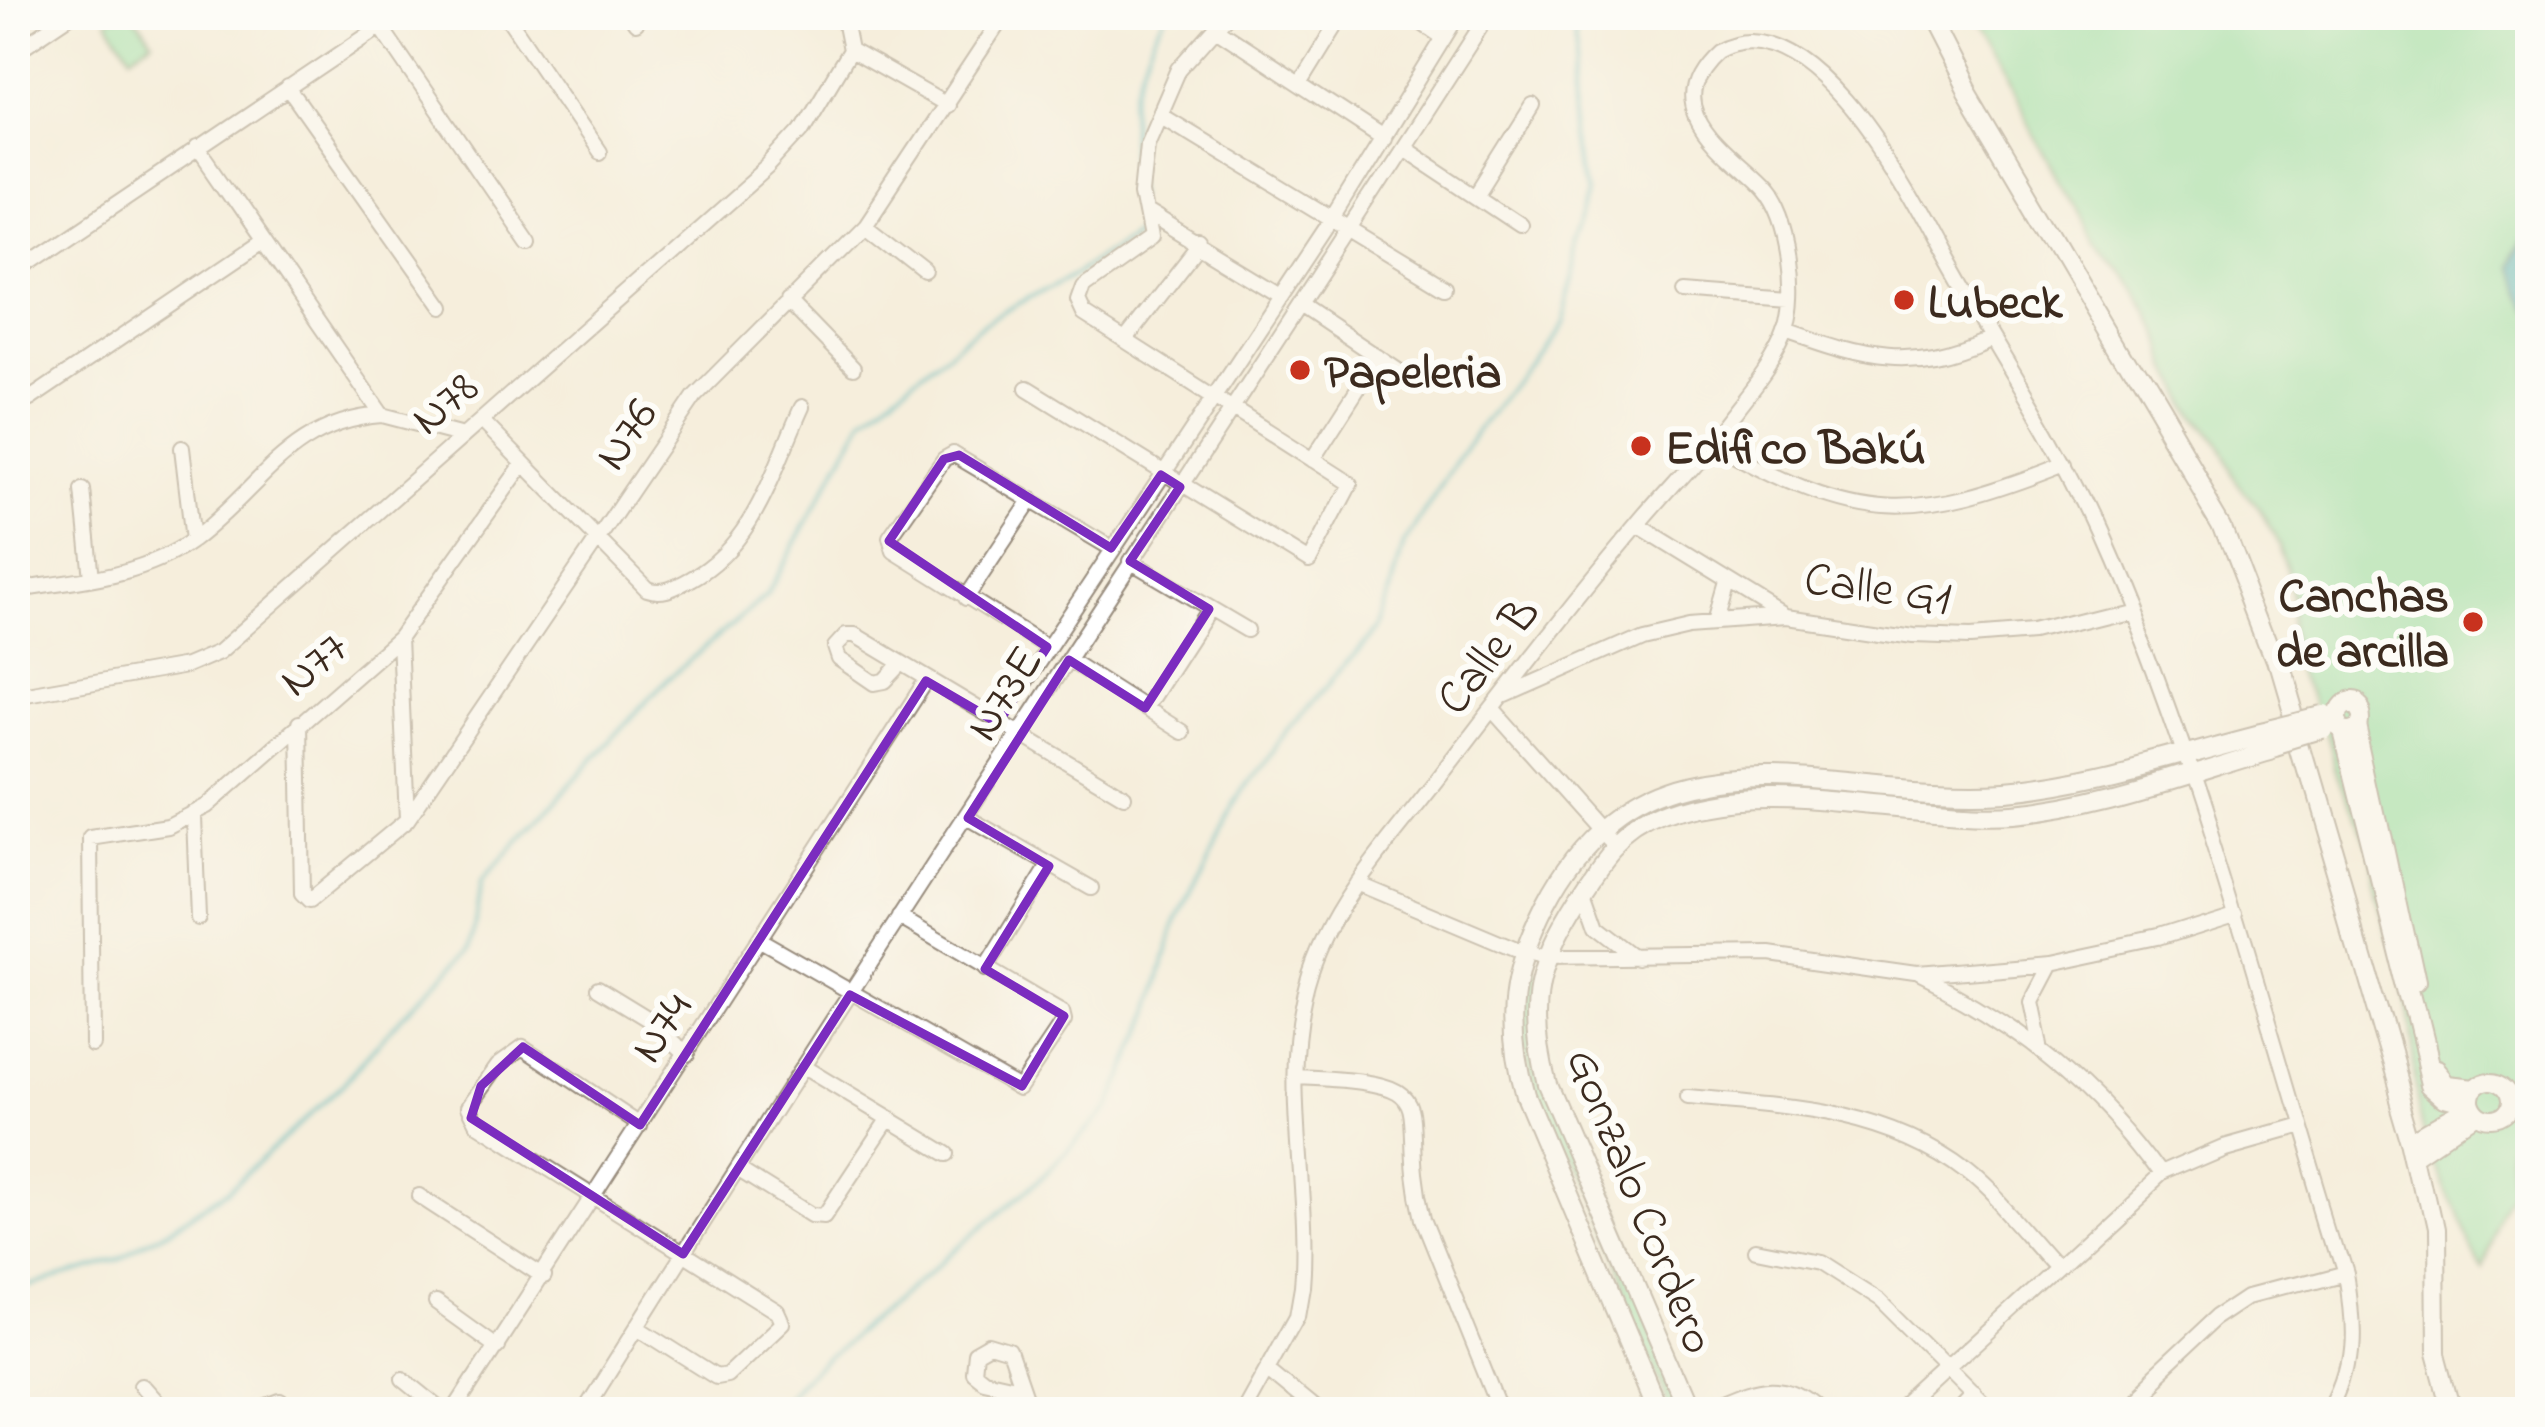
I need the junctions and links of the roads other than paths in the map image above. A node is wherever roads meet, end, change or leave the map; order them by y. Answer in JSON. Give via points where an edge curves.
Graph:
{"nodes":[{"id":1,"x":70,"y":15,"type":"edge"},
{"id":2,"x":398,"y":15,"type":"edge"},
{"id":3,"x":506,"y":15,"type":"edge"},
{"id":4,"x":843,"y":15,"type":"edge"},
{"id":5,"x":1004,"y":15,"type":"edge"},
{"id":6,"x":1227,"y":15,"type":"edge"},
{"id":7,"x":1342,"y":15,"type":"edge"},
{"id":8,"x":1410,"y":15,"type":"edge"},
{"id":9,"x":1458,"y":15,"type":"edge"},
{"id":10,"x":1488,"y":15,"type":"edge"},
{"id":11,"x":1927,"y":15,"type":"edge"},
{"id":12,"x":381,"y":27,"type":"junction"},
{"id":13,"x":1217,"y":29,"type":"junction"},
{"id":14,"x":1444,"y":38,"type":"junction"},
{"id":15,"x":850,"y":50,"type":"junction"},
{"id":16,"x":15,"y":52,"type":"edge"},
{"id":17,"x":1300,"y":83,"type":"junction"},
{"id":18,"x":288,"y":88,"type":"junction"},
{"id":19,"x":947,"y":105,"type":"junction"},
{"id":20,"x":1533,"y":106,"type":"dead end"},
{"id":21,"x":1163,"y":116,"type":"junction"},
{"id":22,"x":1382,"y":138,"type":"junction"},
{"id":23,"x":1403,"y":147,"type":"junction"},
{"id":24,"x":198,"y":148,"type":"junction"},
{"id":25,"x":599,"y":152,"type":"dead end"},
{"id":26,"x":1478,"y":194,"type":"junction"},
{"id":27,"x":1149,"y":216,"type":"junction"},
{"id":28,"x":1330,"y":221,"type":"junction"},
{"id":29,"x":1519,"y":224,"type":"dead end"},
{"id":30,"x":865,"y":225,"type":"junction"},
{"id":31,"x":1350,"y":230,"type":"junction"},
{"id":32,"x":262,"y":242,"type":"junction"},
{"id":33,"x":528,"y":242,"type":"dead end"},
{"id":34,"x":1200,"y":244,"type":"junction"},
{"id":35,"x":925,"y":272,"type":"dead end"},
{"id":36,"x":15,"y":273,"type":"edge"},
{"id":37,"x":1444,"y":287,"type":"dead end"},
{"id":38,"x":1685,"y":292,"type":"dead end"},
{"id":39,"x":1279,"y":296,"type":"junction"},
{"id":40,"x":1791,"y":299,"type":"junction"},
{"id":41,"x":788,"y":301,"type":"junction"},
{"id":42,"x":1302,"y":306,"type":"junction"},
{"id":43,"x":443,"y":307,"type":"dead end"},
{"id":44,"x":1786,"y":331,"type":"junction"},
{"id":45,"x":1988,"y":338,"type":"junction"},
{"id":46,"x":1126,"y":339,"type":"junction"},
{"id":47,"x":1378,"y":357,"type":"junction"},
{"id":48,"x":854,"y":368,"type":"dead end"},
{"id":49,"x":1400,"y":372,"type":"dead end"},
{"id":50,"x":1027,"y":388,"type":"dead end"},
{"id":51,"x":30,"y":399,"type":"dead end"},
{"id":52,"x":1212,"y":399,"type":"junction"},
{"id":53,"x":802,"y":407,"type":"dead end"},
{"id":54,"x":1236,"y":410,"type":"junction"},
{"id":55,"x":382,"y":415,"type":"junction"},
{"id":56,"x":482,"y":421,"type":"junction"},
{"id":57,"x":463,"y":436,"type":"junction"},
{"id":58,"x":1712,"y":442,"type":"junction"},
{"id":59,"x":182,"y":448,"type":"dead end"},
{"id":60,"x":1312,"y":460,"type":"junction"},
{"id":61,"x":524,"y":464,"type":"junction"},
{"id":62,"x":2065,"y":464,"type":"junction"},
{"id":63,"x":1161,"y":475,"type":"junction"},
{"id":64,"x":1180,"y":487,"type":"junction"},
{"id":65,"x":83,"y":490,"type":"dead end"},
{"id":66,"x":1032,"y":500,"type":"junction"},
{"id":67,"x":1638,"y":526,"type":"junction"},
{"id":68,"x":193,"y":540,"type":"junction"},
{"id":69,"x":600,"y":540,"type":"junction"},
{"id":70,"x":1111,"y":548,"type":"junction"},
{"id":71,"x":1130,"y":561,"type":"junction"},
{"id":72,"x":92,"y":578,"type":"junction"},
{"id":73,"x":1727,"y":584,"type":"junction"},
{"id":74,"x":15,"y":590,"type":"edge"},
{"id":75,"x":966,"y":598,"type":"junction"},
{"id":76,"x":1209,"y":609,"type":"junction"},
{"id":77,"x":2129,"y":609,"type":"junction"},
{"id":78,"x":1786,"y":617,"type":"junction"},
{"id":79,"x":1717,"y":622,"type":"junction"},
{"id":80,"x":1247,"y":630,"type":"dead end"},
{"id":81,"x":399,"y":638,"type":"junction"},
{"id":82,"x":1047,"y":647,"type":"junction"},
{"id":83,"x":1069,"y":661,"type":"junction"},
{"id":84,"x":901,"y":664,"type":"junction"},
{"id":85,"x":926,"y":681,"type":"junction"},
{"id":86,"x":15,"y":696,"type":"edge"},
{"id":87,"x":1496,"y":704,"type":"junction"},
{"id":88,"x":1145,"y":708,"type":"junction"},
{"id":89,"x":299,"y":723,"type":"junction"},
{"id":90,"x":998,"y":723,"type":"junction"},
{"id":91,"x":1182,"y":732,"type":"dead end"},
{"id":92,"x":1021,"y":737,"type":"junction"},
{"id":93,"x":2274,"y":738,"type":"junction"},
{"id":94,"x":2180,"y":752,"type":"junction"},
{"id":95,"x":2188,"y":772,"type":"junction"},
{"id":96,"x":1124,"y":796,"type":"dead end"},
{"id":97,"x":194,"y":817,"type":"junction"},
{"id":98,"x":968,"y":818,"type":"junction"},
{"id":99,"x":407,"y":820,"type":"junction"},
{"id":100,"x":1599,"y":829,"type":"junction"},
{"id":101,"x":1615,"y":847,"type":"junction"},
{"id":102,"x":1049,"y":866,"type":"junction"},
{"id":103,"x":1357,"y":884,"type":"junction"},
{"id":104,"x":1091,"y":888,"type":"dead end"},
{"id":105,"x":1585,"y":889,"type":"junction"},
{"id":106,"x":2237,"y":916,"type":"junction"},
{"id":107,"x":899,"y":917,"type":"junction"},
{"id":108,"x":198,"y":918,"type":"dead end"},
{"id":109,"x":762,"y":940,"type":"junction"},
{"id":110,"x":1521,"y":952,"type":"junction"},
{"id":111,"x":1544,"y":957,"type":"junction"},
{"id":112,"x":1642,"y":959,"type":"junction"},
{"id":113,"x":2050,"y":964,"type":"junction"},
{"id":114,"x":985,"y":969,"type":"junction"},
{"id":115,"x":1917,"y":975,"type":"junction"},
{"id":116,"x":598,"y":988,"type":"dead end"},
{"id":117,"x":850,"y":995,"type":"junction"},
{"id":118,"x":92,"y":1044,"type":"dead end"},
{"id":119,"x":2039,"y":1045,"type":"junction"},
{"id":120,"x":687,"y":1054,"type":"junction"},
{"id":121,"x":805,"y":1068,"type":"junction"},
{"id":122,"x":1296,"y":1078,"type":"junction"},
{"id":123,"x":1687,"y":1100,"type":"dead end"},
{"id":124,"x":887,"y":1121,"type":"junction"},
{"id":125,"x":640,"y":1125,"type":"junction"},
{"id":126,"x":2296,"y":1127,"type":"junction"},
{"id":127,"x":2418,"y":1149,"type":"junction"},
{"id":128,"x":947,"y":1154,"type":"dead end"},
{"id":129,"x":739,"y":1170,"type":"junction"},
{"id":130,"x":2159,"y":1175,"type":"junction"},
{"id":131,"x":418,"y":1196,"type":"dead end"},
{"id":132,"x":595,"y":1200,"type":"junction"},
{"id":133,"x":1756,"y":1250,"type":"dead end"},
{"id":134,"x":683,"y":1254,"type":"junction"},
{"id":135,"x":2056,"y":1267,"type":"junction"},
{"id":136,"x":2342,"y":1273,"type":"junction"},
{"id":137,"x":544,"y":1277,"type":"junction"},
{"id":138,"x":436,"y":1303,"type":"dead end"},
{"id":139,"x":637,"y":1327,"type":"junction"},
{"id":140,"x":497,"y":1347,"type":"junction"},
{"id":141,"x":1948,"y":1367,"type":"junction"},
{"id":142,"x":1268,"y":1371,"type":"junction"},
{"id":143,"x":404,"y":1379,"type":"dead end"},
{"id":144,"x":141,"y":1385,"type":"dead end"},
{"id":145,"x":1019,"y":1388,"type":"dead end"},
{"id":146,"x":1973,"y":1395,"type":"junction"},
{"id":147,"x":165,"y":1412,"type":"edge"},
{"id":148,"x":251,"y":1412,"type":"edge"},
{"id":149,"x":297,"y":1412,"type":"edge"},
{"id":150,"x":443,"y":1412,"type":"edge"},
{"id":151,"x":453,"y":1412,"type":"edge"},
{"id":152,"x":584,"y":1412,"type":"edge"},
{"id":153,"x":1030,"y":1412,"type":"edge"},
{"id":154,"x":1244,"y":1412,"type":"edge"},
{"id":155,"x":1318,"y":1412,"type":"edge"},
{"id":156,"x":1502,"y":1412,"type":"edge"},
{"id":157,"x":1659,"y":1412,"type":"edge"},
{"id":158,"x":1688,"y":1412,"type":"edge"},
{"id":159,"x":1701,"y":1412,"type":"edge"},
{"id":160,"x":1820,"y":1412,"type":"edge"},
{"id":161,"x":1901,"y":1412,"type":"edge"},
{"id":162,"x":1958,"y":1412,"type":"edge"},
{"id":163,"x":1989,"y":1412,"type":"edge"},
{"id":164,"x":2120,"y":1412,"type":"edge"},
{"id":165,"x":2324,"y":1412,"type":"edge"},
{"id":166,"x":2452,"y":1412,"type":"edge"}],
"edges":[{"from":1,"to":16,"type":"street"},
{"from":2,"to":12,"type":"street"},
{"from":3,"to":25,"type":"street"},
{"from":4,"to":15,"type":"street"},
{"from":5,"to":19,"type":"street","name":"N76"},
{"from":6,"to":13,"type":"street"},
{"from":7,"to":17,"type":"street"},
{"from":8,"to":14,"type":"street"},
{"from":9,"to":14,"type":"street","name":"N73E"},
{"from":10,"to":23,"type":"street","name":"N73E"},
{"from":11,"to":127,"type":"street","via":[[2224,527],[2283,684]]},
{"from":12,"to":18,"type":"street"},
{"from":12,"to":33,"type":"street"},
{"from":13,"to":17,"type":"street"},
{"from":13,"to":21,"type":"street","via":[[1179,69]]},
{"from":14,"to":22,"type":"street","name":"N73E"},
{"from":15,"to":19,"type":"street"},
{"from":15,"to":56,"type":"street","name":"N78","via":[[788,148]]},
{"from":17,"to":22,"type":"street"},
{"from":18,"to":24,"type":"street"},
{"from":18,"to":43,"type":"street"},
{"from":19,"to":30,"type":"street","name":"N76"},
{"from":20,"to":26,"type":"street"},
{"from":21,"to":27,"type":"street","via":[[1144,159]]},
{"from":21,"to":28,"type":"street"},
{"from":22,"to":28,"type":"street","name":"N73E"},
{"from":23,"to":26,"type":"street"},
{"from":23,"to":31,"type":"street","name":"N73E"},
{"from":24,"to":32,"type":"street"},
{"from":24,"to":36,"type":"street"},
{"from":26,"to":29,"type":"street"},
{"from":27,"to":34,"type":"street"},
{"from":27,"to":46,"type":"street","via":[[1148,244],[1083,287],[1080,308]]},
{"from":28,"to":31,"type":"street"},
{"from":28,"to":39,"type":"street","name":"N73E"},
{"from":30,"to":35,"type":"street"},
{"from":30,"to":41,"type":"street","name":"N76"},
{"from":31,"to":37,"type":"street"},
{"from":31,"to":42,"type":"street","name":"N73E"},
{"from":32,"to":51,"type":"street"},
{"from":32,"to":55,"type":"street"},
{"from":34,"to":39,"type":"street"},
{"from":34,"to":46,"type":"street"},
{"from":38,"to":40,"type":"street"},
{"from":39,"to":52,"type":"street","name":"N73E"},
{"from":40,"to":44,"type":"street","name":"Calle B"},
{"from":40,"to":45,"type":"street","name":"Calle B","via":[[1785,232],[1767,192],[1724,158],[1698,124],[1695,99],[1697,80],[1720,47],[1767,28],[1823,57],[1870,120]]},
{"from":41,"to":48,"type":"street"},
{"from":41,"to":69,"type":"street","name":"N76","via":[[710,377]]},
{"from":42,"to":47,"type":"street"},
{"from":42,"to":54,"type":"street","name":"N73E"},
{"from":44,"to":45,"type":"street","via":[[1854,355],[1899,360],[1943,358]]},
{"from":44,"to":58,"type":"street","name":"Calle B"},
{"from":45,"to":62,"type":"street","name":"Calle B"},
{"from":46,"to":52,"type":"street"},
{"from":47,"to":49,"type":"street"},
{"from":47,"to":60,"type":"street"},
{"from":50,"to":63,"type":"street"},
{"from":52,"to":54,"type":"street"},
{"from":52,"to":63,"type":"street","name":"N73E"},
{"from":53,"to":69,"type":"street","via":[[740,541],[704,571],[653,591]]},
{"from":54,"to":60,"type":"street"},
{"from":54,"to":64,"type":"street","name":"N73E"},
{"from":55,"to":57,"type":"street"},
{"from":55,"to":68,"type":"street","via":[[334,422],[298,442]]},
{"from":56,"to":57,"type":"street","name":"N78"},
{"from":56,"to":61,"type":"street"},
{"from":57,"to":86,"type":"street","name":"N78","via":[[219,652],[186,666]]},
{"from":58,"to":62,"type":"street","via":[[1786,485],[1844,503],[1904,508],[1981,497]]},
{"from":58,"to":67,"type":"street","name":"Calle B"},
{"from":59,"to":68,"type":"street"},
{"from":60,"to":64,"type":"street","via":[[1350,484],[1309,562]]},
{"from":61,"to":69,"type":"street"},
{"from":61,"to":81,"type":"street","name":"N77"},
{"from":62,"to":77,"type":"street","name":"Calle B"},
{"from":63,"to":64,"type":"street"},
{"from":63,"to":70,"type":"street","name":"N73E"},
{"from":64,"to":71,"type":"street","name":"N73E"},
{"from":65,"to":72,"type":"street"},
{"from":66,"to":70,"type":"street"},
{"from":66,"to":75,"type":"street"},
{"from":66,"to":75,"type":"street","via":[[959,455],[944,459],[890,537],[894,550]]},
{"from":67,"to":73,"type":"street","name":"Calle G1"},
{"from":67,"to":87,"type":"street","name":"Calle B"},
{"from":68,"to":72,"type":"street","via":[[149,563]]},
{"from":69,"to":99,"type":"street","name":"N76"},
{"from":70,"to":82,"type":"street","name":"N73E"},
{"from":71,"to":76,"type":"street"},
{"from":71,"to":83,"type":"street","name":"N73E"},
{"from":72,"to":74,"type":"street"},
{"from":73,"to":78,"type":"street","name":"Calle G1"},
{"from":73,"to":79,"type":"street"},
{"from":75,"to":82,"type":"street"},
{"from":76,"to":80,"type":"street"},
{"from":76,"to":88,"type":"street"},
{"from":77,"to":78,"type":"street","name":"Calle G1","via":[[2034,633],[1972,638]]},
{"from":77,"to":94,"type":"street","name":"Calle B"},
{"from":78,"to":79,"type":"street"},
{"from":79,"to":87,"type":"street","via":[[1642,635]]},
{"from":81,"to":89,"type":"street","name":"N77"},
{"from":81,"to":99,"type":"street"},
{"from":82,"to":90,"type":"street","name":"N73E"},
{"from":83,"to":88,"type":"street"},
{"from":83,"to":92,"type":"street","name":"N73E"},
{"from":84,"to":84,"type":"street","via":[[874,683],[839,659],[835,647],[851,634]]},
{"from":84,"to":85,"type":"street"},
{"from":85,"to":90,"type":"street"},
{"from":85,"to":109,"type":"street","name":"N74"},
{"from":87,"to":100,"type":"street"},
{"from":87,"to":103,"type":"street","name":"Calle B"},
{"from":88,"to":91,"type":"street"},
{"from":89,"to":97,"type":"street","name":"N77"},
{"from":89,"to":99,"type":"street","name":"N76","via":[[306,900]]},
{"from":90,"to":92,"type":"street"},
{"from":92,"to":96,"type":"street"},
{"from":92,"to":98,"type":"street","name":"N73E"},
{"from":93,"to":94,"type":"street","name":"Gonzalo Cordero"},
{"from":93,"to":95,"type":"street","name":"Gonzalo Cordero"},
{"from":93,"to":127,"type":"street","name":"Gonzalo Cordero","bridge":true,"via":[[2335,724],[2378,850],[2430,1084],[2472,1105]]},
{"from":94,"to":95,"type":"street","name":"Calle B"},
{"from":94,"to":100,"type":"street","name":"Gonzalo Cordero","via":[[2009,790],[1708,778]]},
{"from":95,"to":101,"type":"street","name":"Gonzalo Cordero","via":[[2077,804],[2015,812],[1944,816],[1759,796],[1716,801]]},
{"from":95,"to":106,"type":"street","name":"Calle B"},
{"from":97,"to":108,"type":"street"},
{"from":97,"to":118,"type":"street","name":"N77","via":[[90,838]]},
{"from":98,"to":102,"type":"street"},
{"from":98,"to":107,"type":"street","name":"N73E"},
{"from":100,"to":101,"type":"street"},
{"from":100,"to":110,"type":"street","name":"Gonzalo Cordero","via":[[1562,873]]},
{"from":101,"to":105,"type":"street","name":"Gonzalo Cordero"},
{"from":102,"to":104,"type":"street"},
{"from":102,"to":114,"type":"street"},
{"from":103,"to":110,"type":"street"},
{"from":103,"to":122,"type":"street","name":"Calle B","via":[[1310,971]]},
{"from":105,"to":111,"type":"street","name":"Gonzalo Cordero"},
{"from":105,"to":112,"type":"street","via":[[1598,926]]},
{"from":106,"to":113,"type":"street"},
{"from":106,"to":126,"type":"street","name":"Calle B"},
{"from":107,"to":114,"type":"street"},
{"from":107,"to":117,"type":"street","name":"N73E"},
{"from":109,"to":117,"type":"street"},
{"from":109,"to":120,"type":"street","name":"N74"},
{"from":110,"to":111,"type":"street"},
{"from":110,"to":157,"type":"street","name":"Gonzalo Cordero","via":[[1512,1048],[1525,1095]]},
{"from":111,"to":112,"type":"street"},
{"from":111,"to":158,"type":"street","name":"Gonzalo Cordero","via":[[1536,1044],[1547,1084]]},
{"from":112,"to":115,"type":"street","via":[[1770,954]]},
{"from":113,"to":115,"type":"street"},
{"from":113,"to":119,"type":"street","via":[[2030,1002]]},
{"from":114,"to":117,"type":"street","via":[[1062,1012],[1064,1021],[1022,1086],[1012,1089]]},
{"from":115,"to":119,"type":"street"},
{"from":116,"to":120,"type":"street"},
{"from":117,"to":121,"type":"street","name":"N73E"},
{"from":119,"to":130,"type":"street"},
{"from":120,"to":125,"type":"street","name":"N74"},
{"from":121,"to":124,"type":"street"},
{"from":121,"to":129,"type":"street","name":"N73E"},
{"from":122,"to":142,"type":"street","name":"Calle B","via":[[1302,1286],[1297,1315]]},
{"from":122,"to":156,"type":"street","via":[[1378,1081],[1411,1106],[1423,1219]]},
{"from":123,"to":135,"type":"street","via":[[1804,1109],[1911,1137],[1969,1174]]},
{"from":124,"to":128,"type":"street"},
{"from":124,"to":129,"type":"street","via":[[829,1212],[811,1214]]},
{"from":125,"to":132,"type":"street","name":"N74"},
{"from":125,"to":132,"type":"street","via":[[523,1047],[498,1065],[469,1106],[478,1124]]},
{"from":126,"to":130,"type":"street"},
{"from":126,"to":136,"type":"street","name":"Calle B"},
{"from":127,"to":166,"type":"street","via":[[2436,1231],[2437,1355]]},
{"from":129,"to":134,"type":"street","name":"N73E"},
{"from":130,"to":135,"type":"street"},
{"from":131,"to":137,"type":"street"},
{"from":132,"to":134,"type":"street"},
{"from":132,"to":137,"type":"street","name":"N74"},
{"from":133,"to":141,"type":"street","via":[[1817,1262],[1878,1301]]},
{"from":134,"to":139,"type":"street","name":"N73E"},
{"from":134,"to":139,"type":"street","via":[[782,1319],[781,1327],[716,1377]]},
{"from":135,"to":141,"type":"street"},
{"from":136,"to":164,"type":"street","via":[[2252,1297]]},
{"from":136,"to":165,"type":"street","name":"Calle B","via":[[2348,1361]]},
{"from":137,"to":140,"type":"street","name":"N74"},
{"from":138,"to":140,"type":"street"},
{"from":139,"to":152,"type":"street","name":"N73E"},
{"from":140,"to":151,"type":"street","name":"N74"},
{"from":141,"to":146,"type":"street"},
{"from":141,"to":161,"type":"street"},
{"from":142,"to":154,"type":"street","name":"Calle B"},
{"from":142,"to":155,"type":"street"},
{"from":143,"to":150,"type":"street"},
{"from":144,"to":147,"type":"street"},
{"from":145,"to":153,"type":"street"},
{"from":146,"to":162,"type":"street"},
{"from":146,"to":163,"type":"street"},
{"from":148,"to":149,"type":"street","via":[[280,1401]]},
{"from":159,"to":160,"type":"street","via":[[1780,1387]]}]}
